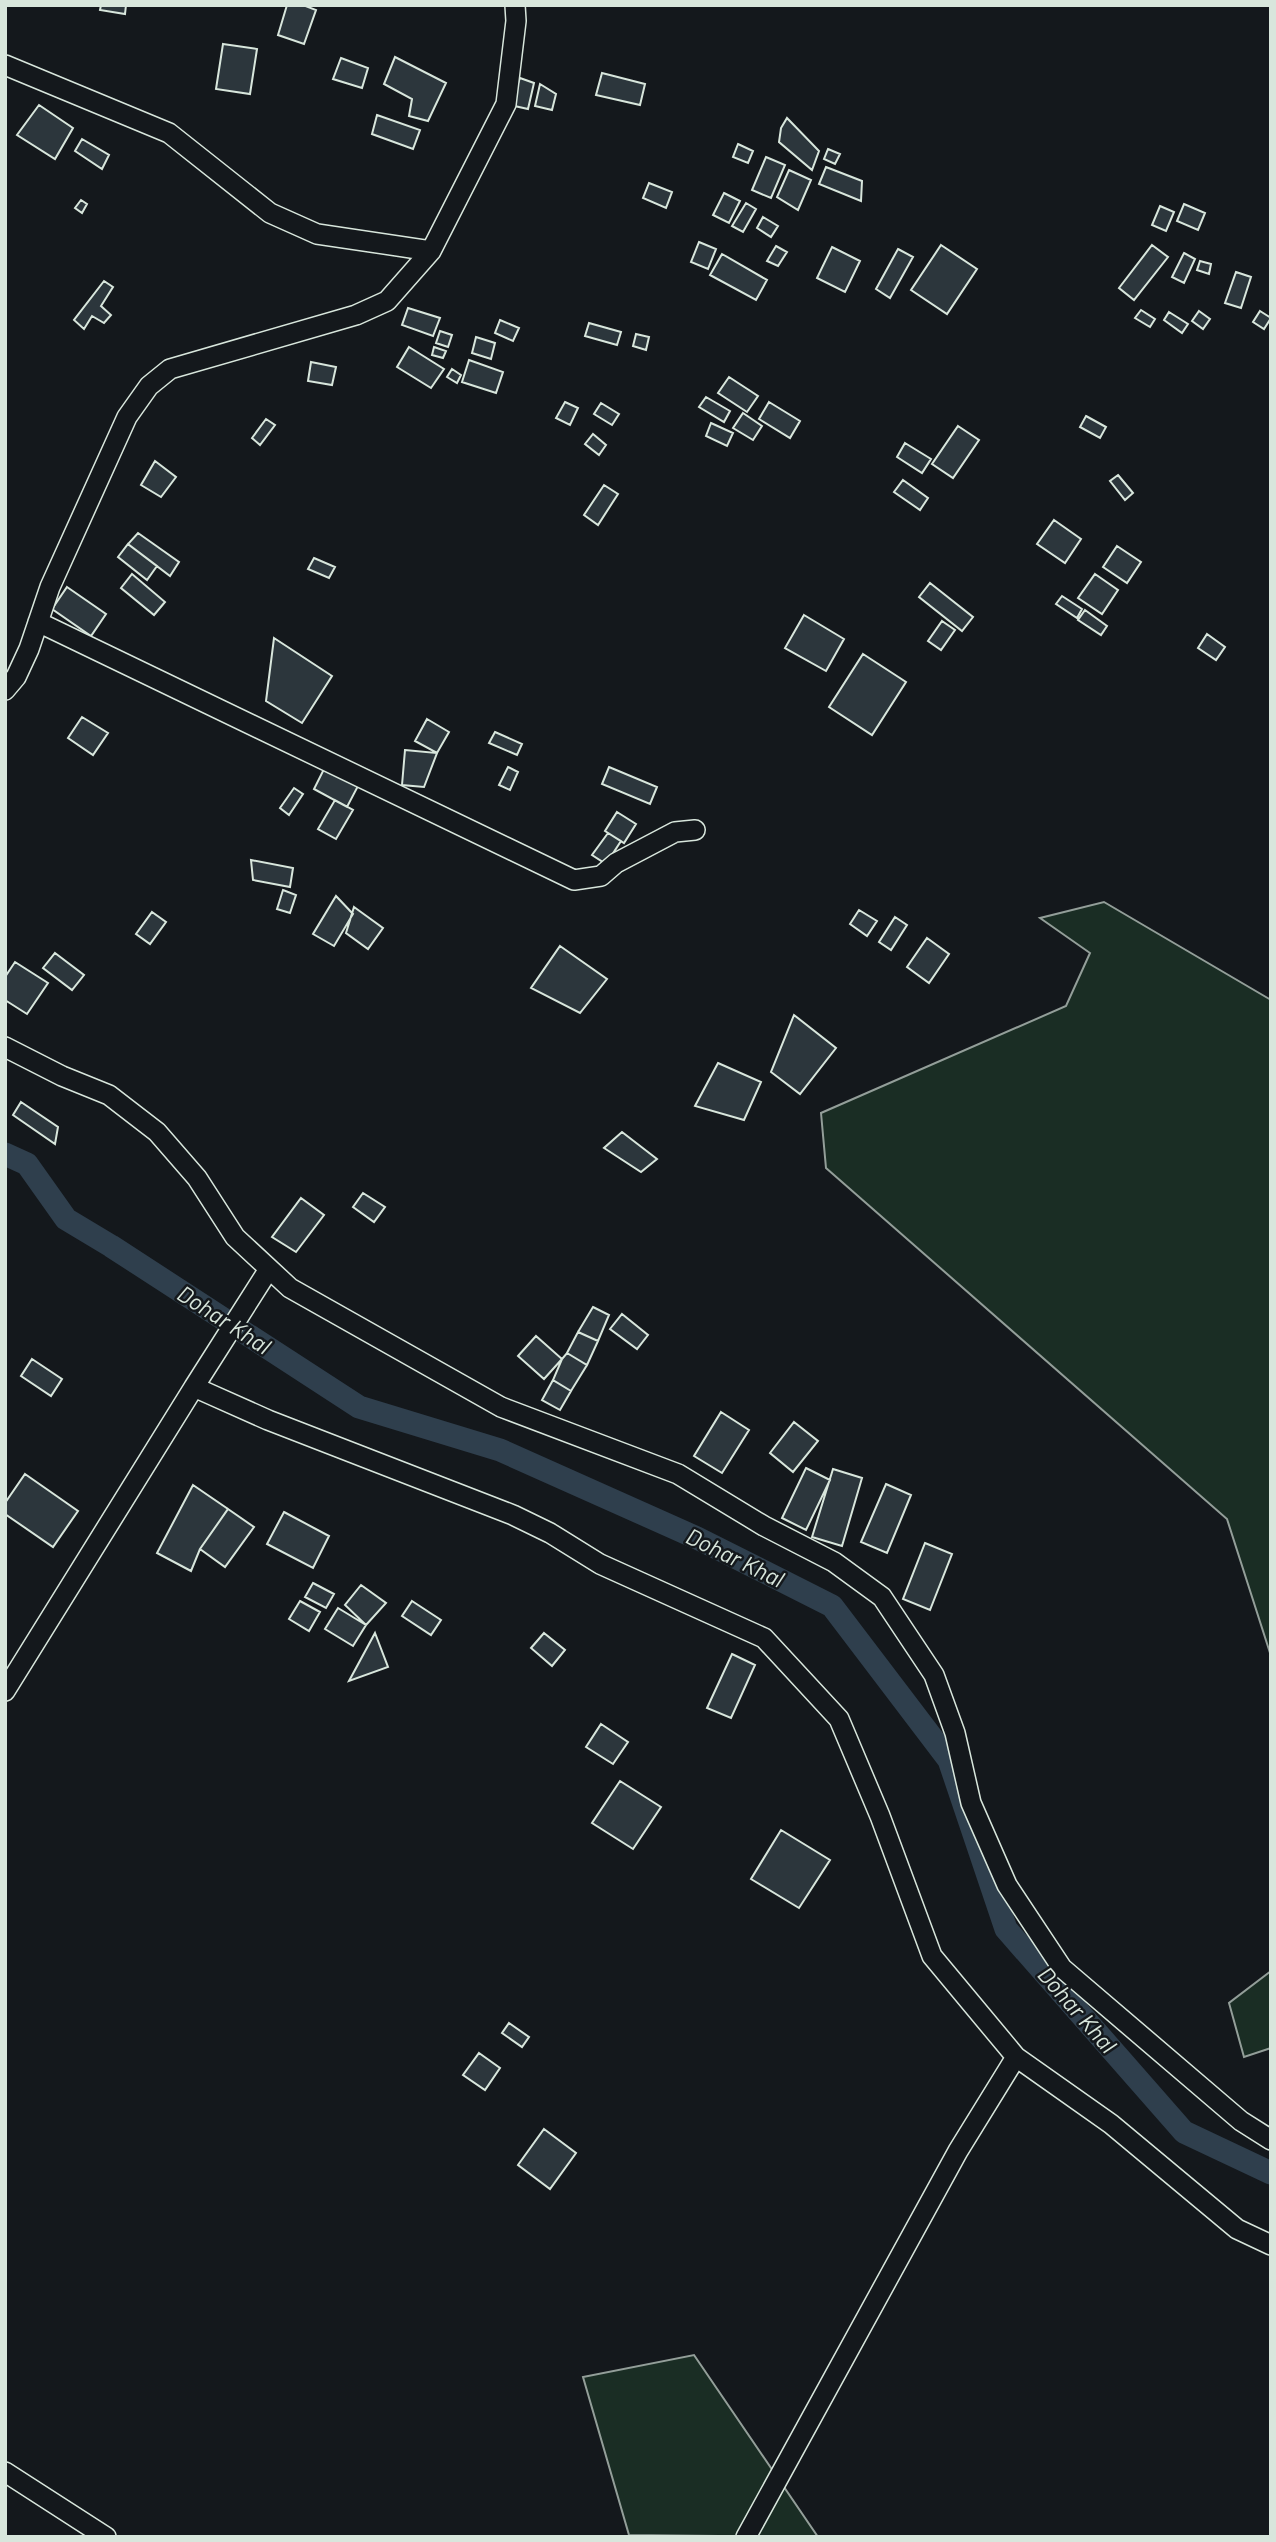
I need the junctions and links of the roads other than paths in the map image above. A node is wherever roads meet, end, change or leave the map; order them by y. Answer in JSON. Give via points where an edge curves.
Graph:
{"nodes":[{"id":1,"x":515,"y":5,"type":"edge"},
{"id":2,"x":5,"y":65,"type":"edge"},
{"id":3,"x":431,"y":251,"type":"junction"},
{"id":4,"x":38,"y":622,"type":"junction"},
{"id":5,"x":5,"y":690,"type":"edge"},
{"id":6,"x":695,"y":830,"type":"dead end"},
{"id":7,"x":5,"y":1047,"type":"edge"},
{"id":8,"x":269,"y":1269,"type":"junction"},
{"id":9,"x":194,"y":1387,"type":"junction"},
{"id":10,"x":5,"y":1691,"type":"edge"},
{"id":11,"x":1016,"y":2057,"type":"junction"},
{"id":12,"x":1271,"y":2140,"type":"edge"},
{"id":13,"x":1271,"y":2245,"type":"edge"},
{"id":14,"x":5,"y":2472,"type":"edge"},
{"id":15,"x":106,"y":2537,"type":"edge"},
{"id":16,"x":746,"y":2537,"type":"edge"}],
"edges":[{"from":1,"to":3,"type":"street","via":[[506,104]]},
{"from":2,"to":3,"type":"street","via":[[169,133],[270,213],[317,234]]},
{"from":3,"to":4,"type":"street","via":[[387,301],[356,316],[170,369],[149,386],[127,417]]},
{"from":4,"to":5,"type":"street","via":[[16,677]]},
{"from":4,"to":6,"type":"street","via":[[574,880],[601,876],[616,863],[675,832]]},
{"from":7,"to":8,"type":"street","via":[[109,1095],[157,1132],[197,1178],[235,1237]]},
{"from":8,"to":9,"type":"street"},
{"from":8,"to":12,"type":"street","via":[[290,1288],[501,1407],[678,1474],[834,1562],[882,1597],[934,1675],[955,1733],[971,1803],[1007,1885],[1062,1968],[1230,2112]]},
{"from":9,"to":10,"type":"street"},
{"from":9,"to":11,"type":"street","via":[[513,1515],[600,1564],[764,1638],[839,1719],[932,1956]]},
{"from":11,"to":13,"type":"street","via":[[1111,2124],[1237,2229]]},
{"from":11,"to":16,"type":"street","via":[[958,2151]]},
{"from":14,"to":15,"type":"street"}]}
